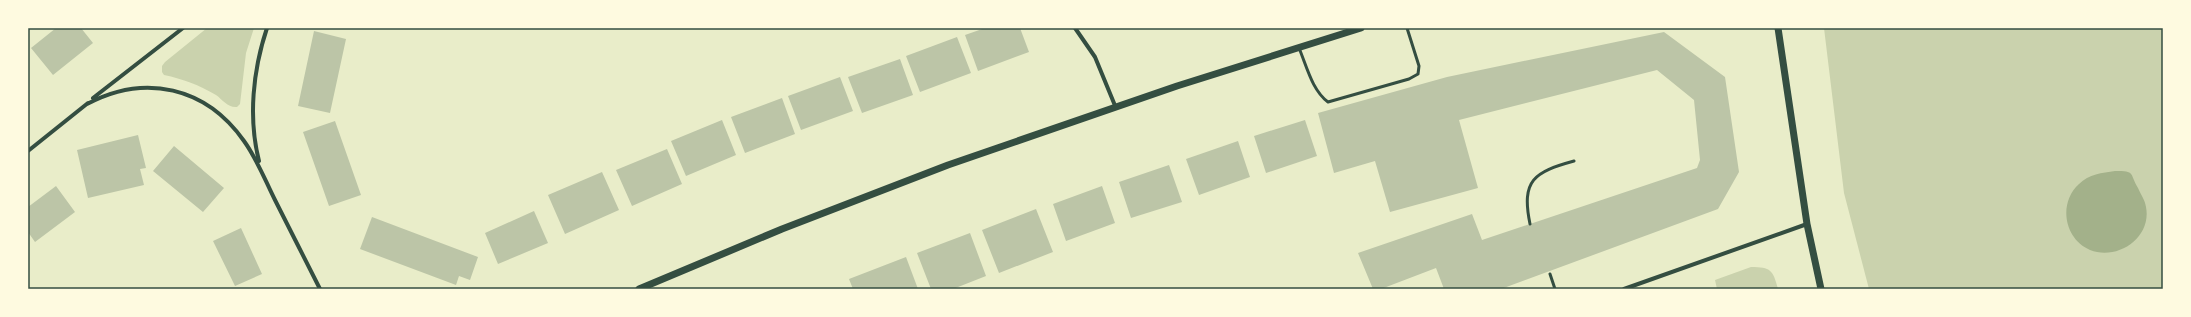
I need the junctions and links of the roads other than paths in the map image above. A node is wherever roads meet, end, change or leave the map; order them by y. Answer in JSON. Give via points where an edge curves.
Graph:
{"nodes":[{"id":1,"x":183,"y":28,"type":"edge"},
{"id":2,"x":267,"y":28,"type":"edge"},
{"id":3,"x":1075,"y":28,"type":"edge"},
{"id":4,"x":1361,"y":28,"type":"edge"},
{"id":5,"x":1407,"y":28,"type":"edge"},
{"id":6,"x":1778,"y":28,"type":"edge"},
{"id":7,"x":1298,"y":47,"type":"junction"},
{"id":8,"x":87,"y":104,"type":"junction"},
{"id":9,"x":1116,"y":108,"type":"junction"},
{"id":10,"x":28,"y":152,"type":"edge"},
{"id":11,"x":1574,"y":161,"type":"dead end"},
{"id":12,"x":260,"y":166,"type":"junction"},
{"id":13,"x":1530,"y":224,"type":"dead end"},
{"id":14,"x":1807,"y":224,"type":"junction"},
{"id":15,"x":1550,"y":274,"type":"dead end"},
{"id":16,"x":320,"y":289,"type":"edge"},
{"id":17,"x":639,"y":289,"type":"edge"},
{"id":18,"x":1555,"y":289,"type":"edge"},
{"id":19,"x":1624,"y":289,"type":"edge"},
{"id":20,"x":1822,"y":289,"type":"edge"}],
"edges":[{"from":1,"to":8,"type":"street"},
{"from":2,"to":12,"type":"street","via":[[259,58],[253,102],[255,146]]},
{"from":3,"to":9,"type":"street","via":[[1095,57]]},
{"from":4,"to":7,"type":"street"},
{"from":5,"to":7,"type":"lane","via":[[1419,66],[1418,74],[1409,79],[1328,102],[1320,96],[1314,86]]},
{"from":6,"to":14,"type":"street"},
{"from":7,"to":9,"type":"street"},
{"from":8,"to":10,"type":"street"},
{"from":8,"to":12,"type":"street","via":[[104,95],[139,87],[184,93],[219,112],[244,141]]},
{"from":9,"to":17,"type":"street","via":[[940,168],[782,229]]},
{"from":11,"to":13,"type":"lane","via":[[1544,172],[1528,188],[1526,205]]},
{"from":12,"to":16,"type":"street"},
{"from":14,"to":19,"type":"street"},
{"from":14,"to":20,"type":"street"},
{"from":15,"to":18,"type":"lane"}]}
